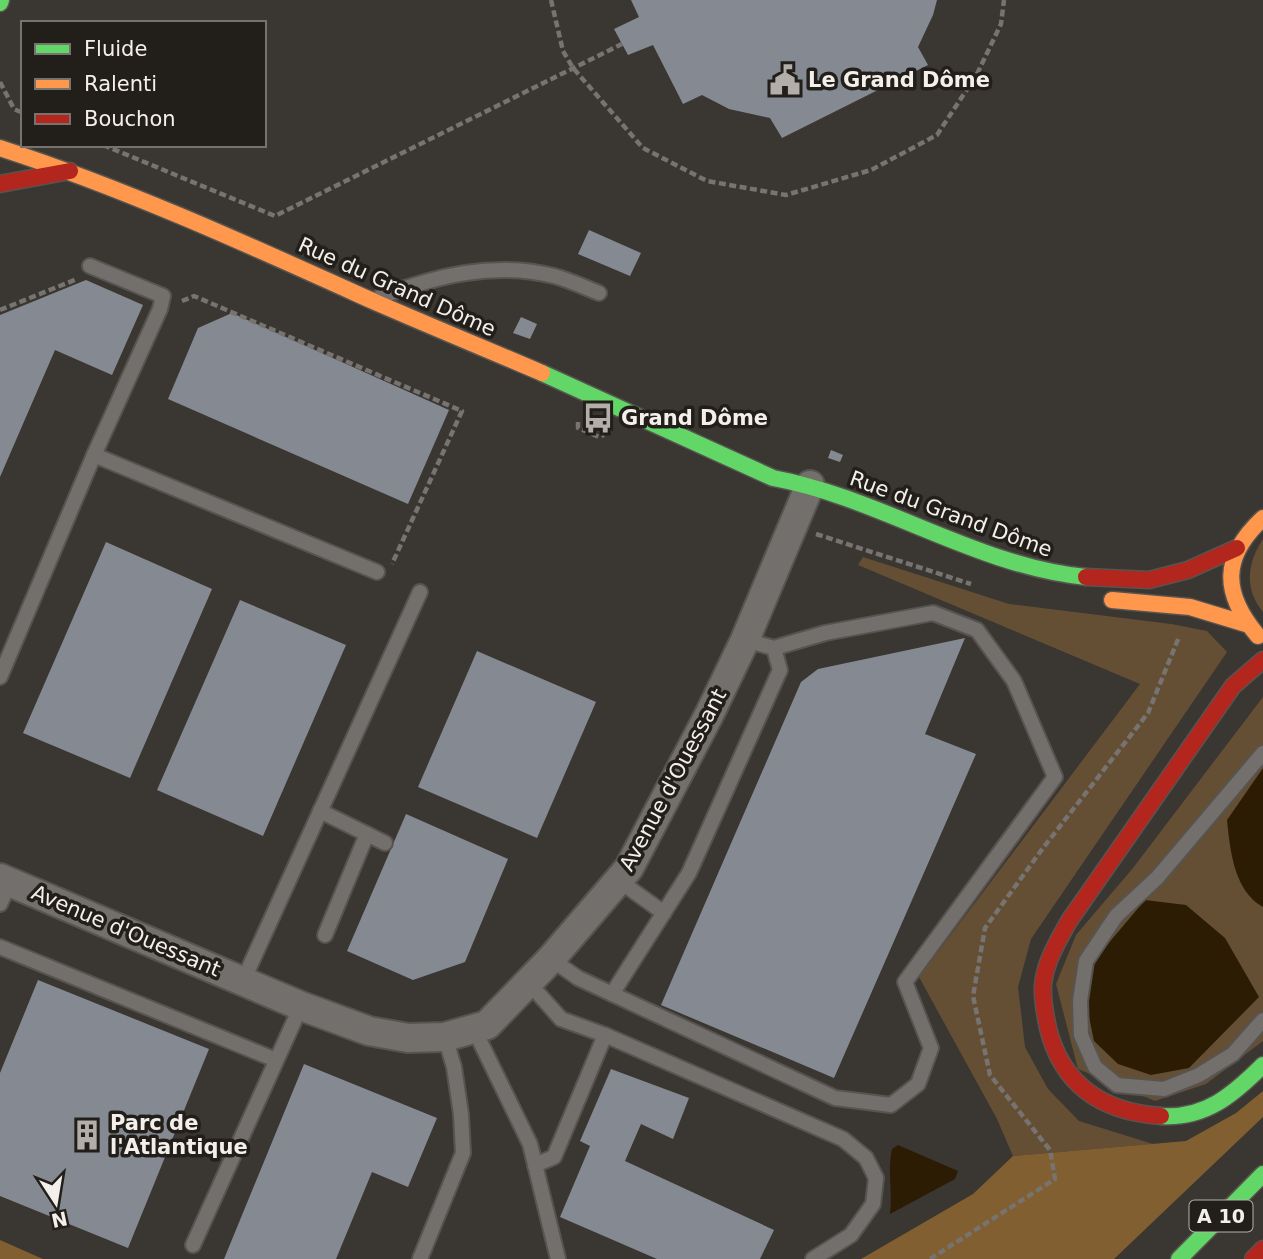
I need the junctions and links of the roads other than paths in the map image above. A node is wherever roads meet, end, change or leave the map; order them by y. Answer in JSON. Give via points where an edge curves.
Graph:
{"nodes":[{"id":1,"x":0,"y":148,"type":"edge"},
{"id":2,"x":70,"y":171,"type":"junction"},
{"id":3,"x":0,"y":184,"type":"edge"},
{"id":4,"x":88,"y":271,"type":"road end"},
{"id":5,"x":599,"y":293,"type":"dead end"},
{"id":6,"x":372,"y":300,"type":"junction"},
{"id":7,"x":94,"y":455,"type":"junction"},
{"id":8,"x":773,"y":478,"type":"junction"},
{"id":9,"x":808,"y":499,"type":"junction"},
{"id":10,"x":1263,"y":518,"type":"edge"},
{"id":11,"x":1237,"y":548,"type":"junction"},
{"id":12,"x":382,"y":574,"type":"road end"},
{"id":13,"x":420,"y":592,"type":"dead end"},
{"id":14,"x":1093,"y":598,"type":"dead end"},
{"id":15,"x":1245,"y":624,"type":"junction"},
{"id":16,"x":1263,"y":639,"type":"edge"},
{"id":17,"x":745,"y":640,"type":"junction"},
{"id":18,"x":774,"y":648,"type":"junction"},
{"id":19,"x":1263,"y":660,"type":"edge"},
{"id":20,"x":0,"y":677,"type":"edge"},
{"id":21,"x":1263,"y":753,"type":"edge"},
{"id":22,"x":320,"y":811,"type":"junction"},
{"id":23,"x":367,"y":834,"type":"junction"},
{"id":24,"x":384,"y":843,"type":"dead end"},
{"id":25,"x":618,"y":880,"type":"junction"},
{"id":26,"x":3,"y":888,"type":"edge"},
{"id":27,"x":664,"y":913,"type":"junction"},
{"id":28,"x":325,"y":935,"type":"dead end"},
{"id":29,"x":0,"y":947,"type":"edge"},
{"id":30,"x":551,"y":959,"type":"junction"},
{"id":31,"x":243,"y":981,"type":"junction"},
{"id":32,"x":528,"y":982,"type":"junction"},
{"id":33,"x":612,"y":994,"type":"junction"},
{"id":34,"x":300,"y":1006,"type":"junction"},
{"id":35,"x":1263,"y":1020,"type":"edge"},
{"id":36,"x":474,"y":1029,"type":"junction"},
{"id":37,"x":605,"y":1035,"type":"junction"},
{"id":38,"x":445,"y":1037,"type":"junction"},
{"id":39,"x":276,"y":1060,"type":"junction"},
{"id":40,"x":1263,"y":1065,"type":"edge"},
{"id":41,"x":535,"y":1165,"type":"junction"},
{"id":42,"x":1263,"y":1174,"type":"edge"},
{"id":43,"x":193,"y":1245,"type":"dead end"},
{"id":44,"x":1263,"y":1249,"type":"edge"},
{"id":45,"x":420,"y":1259,"type":"edge"},
{"id":46,"x":558,"y":1259,"type":"edge"},
{"id":47,"x":813,"y":1259,"type":"edge"},
{"id":48,"x":1179,"y":1259,"type":"edge"},
{"id":49,"x":1253,"y":1259,"type":"edge"}],
"edges":[{"from":1,"to":2,"type":"main road","name":"Rue du Grand Dôme"},
{"from":2,"to":3,"type":"main road"},
{"from":2,"to":6,"type":"main road","name":"Rue du Grand Dôme","via":[[190,218]]},
{"from":4,"to":7,"type":"lane","via":[[163,296]]},
{"from":5,"to":6,"type":"lane","via":[[555,276],[508,268],[437,277]]},
{"from":6,"to":8,"type":"main road","name":"Rue du Grand Dôme"},
{"from":7,"to":12,"type":"lane"},
{"from":7,"to":20,"type":"lane"},
{"from":8,"to":9,"type":"main road","name":"Rue du Grand Dôme"},
{"from":8,"to":9,"type":"main road","name":"Rue du Grand Dôme"},
{"from":9,"to":11,"type":"main road","name":"Rue du Grand Dôme","via":[[910,526],[1054,574],[1149,580],[1188,570]]},
{"from":9,"to":17,"type":"street","name":"Avenue d'Ouessant"},
{"from":10,"to":11,"type":"main road"},
{"from":11,"to":15,"type":"main road","via":[[1231,587]]},
{"from":13,"to":22,"type":"lane"},
{"from":14,"to":15,"type":"main road","via":[[1190,607]]},
{"from":15,"to":16,"type":"main road"},
{"from":17,"to":18,"type":"lane"},
{"from":17,"to":25,"type":"street","name":"Avenue d'Ouessant","via":[[629,868]]},
{"from":18,"to":27,"type":"lane","via":[[780,670],[689,873]]},
{"from":18,"to":33,"type":"lane","via":[[825,633],[933,613],[977,630],[1014,681],[1055,777],[905,982],[931,1048],[918,1084],[891,1105],[835,1098]]},
{"from":19,"to":40,"type":"main road","via":[[1233,686],[1069,921],[1052,954],[1043,986],[1052,1038],[1069,1076],[1093,1097],[1118,1108],[1145,1115],[1202,1112],[1232,1096]]},
{"from":21,"to":35,"type":"lane","via":[[1157,878],[1116,915],[1086,961],[1080,1001],[1081,1035],[1095,1068],[1117,1085],[1164,1089],[1199,1075],[1233,1054]]},
{"from":22,"to":23,"type":"lane"},
{"from":22,"to":31,"type":"lane"},
{"from":23,"to":24,"type":"lane"},
{"from":23,"to":28,"type":"lane"},
{"from":25,"to":27,"type":"lane"},
{"from":25,"to":30,"type":"street","name":"Avenue d'Ouessant"},
{"from":26,"to":31,"type":"street","name":"Avenue d'Ouessant"},
{"from":27,"to":33,"type":"lane"},
{"from":29,"to":39,"type":"lane"},
{"from":30,"to":32,"type":"street","name":"Avenue d'Ouessant"},
{"from":30,"to":33,"type":"lane"},
{"from":31,"to":34,"type":"street","name":"Avenue d'Ouessant"},
{"from":32,"to":36,"type":"street","name":"Avenue d'Ouessant","via":[[487,1025]]},
{"from":32,"to":37,"type":"lane","via":[[561,1019]]},
{"from":34,"to":38,"type":"street","name":"Avenue d'Ouessant","via":[[369,1031],[408,1038]]},
{"from":34,"to":39,"type":"lane"},
{"from":36,"to":38,"type":"street","name":"Avenue d'Ouessant"},
{"from":36,"to":41,"type":"lane","via":[[530,1144]]},
{"from":37,"to":41,"type":"lane","via":[[554,1157]]},
{"from":37,"to":47,"type":"lane","via":[[843,1139],[866,1158],[876,1178],[873,1204],[851,1235]]},
{"from":38,"to":45,"type":"lane","via":[[454,1067],[463,1153]]},
{"from":39,"to":43,"type":"lane"},
{"from":41,"to":46,"type":"lane"},
{"from":42,"to":48,"type":"main road","number":"A 10"},
{"from":44,"to":49,"type":"main road","number":"A 10"}]}
